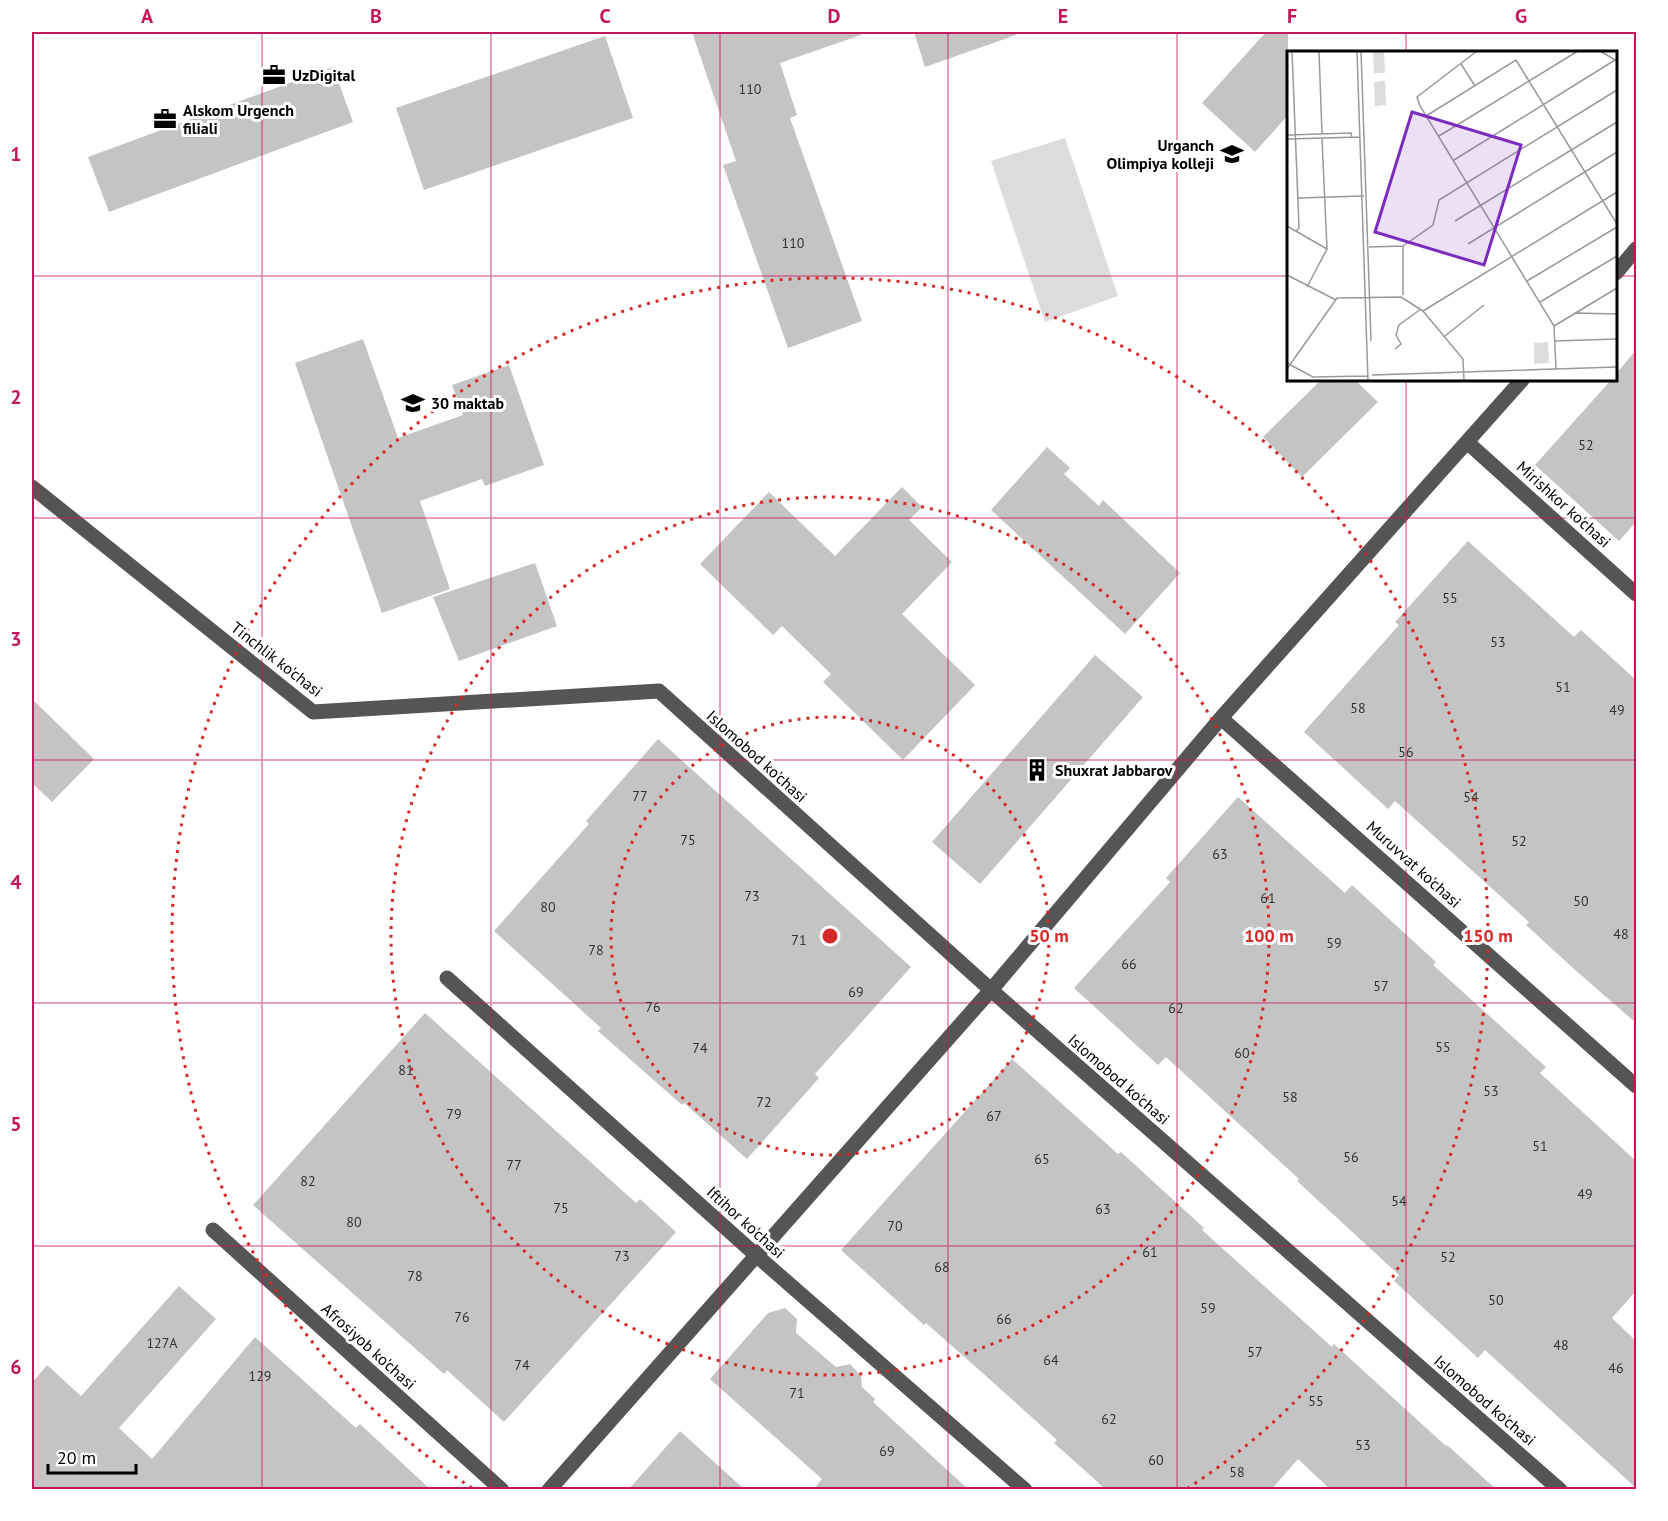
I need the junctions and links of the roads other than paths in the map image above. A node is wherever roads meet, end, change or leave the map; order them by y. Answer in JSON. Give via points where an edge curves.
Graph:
{"nodes":[{"id":1,"x":1636,"y":249,"type":"edge"},
{"id":2,"x":1617,"y":272,"type":"edge"},
{"id":3,"x":1521,"y":381,"type":"edge"},
{"id":4,"x":1467,"y":442,"type":"junction"},
{"id":5,"x":32,"y":487,"type":"edge"},
{"id":6,"x":1636,"y":594,"type":"edge"},
{"id":7,"x":659,"y":692,"type":"joint"},
{"id":8,"x":1221,"y":718,"type":"junction"},
{"id":9,"x":447,"y":978,"type":"dead end"},
{"id":10,"x":991,"y":990,"type":"junction"},
{"id":11,"x":1636,"y":1086,"type":"edge"},
{"id":12,"x":213,"y":1230,"type":"dead end"},
{"id":13,"x":757,"y":1256,"type":"junction"},
{"id":14,"x":501,"y":1490,"type":"edge"},
{"id":15,"x":549,"y":1490,"type":"edge"},
{"id":16,"x":1025,"y":1490,"type":"edge"},
{"id":17,"x":1560,"y":1490,"type":"edge"}],
"edges":[{"from":1,"to":2,"type":"street"},
{"from":3,"to":4,"type":"street"},
{"from":4,"to":6,"type":"street","name":"Mirishkor ko'chasi"},
{"from":4,"to":8,"type":"street"},
{"from":5,"to":7,"type":"street","name":"Tinchlik ko'chasi","via":[[313,712]]},
{"from":7,"to":10,"type":"street","name":"Islomobod ko'chasi"},
{"from":8,"to":10,"type":"street"},
{"from":8,"to":11,"type":"street","name":"Muruvvat ko'chasi"},
{"from":9,"to":13,"type":"street","name":"Iftihor ko'chasi"},
{"from":10,"to":13,"type":"street"},
{"from":10,"to":17,"type":"street","name":"Islomobod ko'chasi"},
{"from":12,"to":14,"type":"street","name":"Afrosiyob ko'chasi"},
{"from":13,"to":15,"type":"street"},
{"from":13,"to":16,"type":"street","name":"Iftihor ko'chasi"}]}
